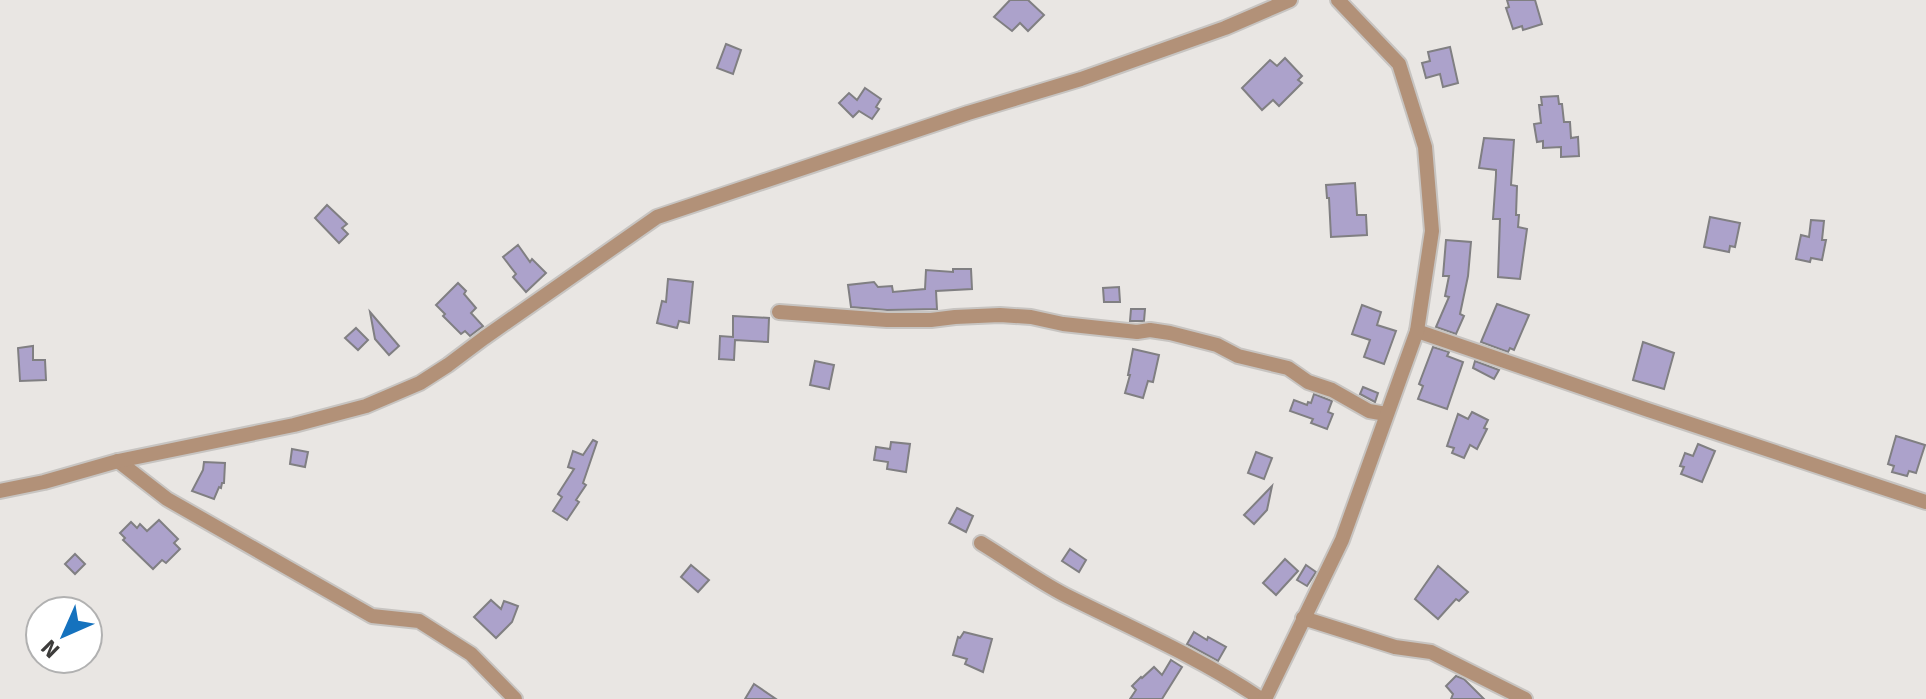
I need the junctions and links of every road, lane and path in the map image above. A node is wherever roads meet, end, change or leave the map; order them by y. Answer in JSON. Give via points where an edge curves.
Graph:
{"nodes":[{"id":1,"x":1290,"y":0,"type":"edge"},
{"id":2,"x":1338,"y":0,"type":"edge"},
{"id":3,"x":779,"y":312,"type":"dead end"},
{"id":4,"x":1417,"y":331,"type":"junction"},
{"id":5,"x":1386,"y":414,"type":"junction"},
{"id":6,"x":118,"y":461,"type":"junction"},
{"id":7,"x":0,"y":491,"type":"edge"},
{"id":8,"x":1926,"y":502,"type":"edge"},
{"id":9,"x":981,"y":543,"type":"dead end"},
{"id":10,"x":1303,"y":618,"type":"junction"},
{"id":11,"x":515,"y":699,"type":"edge"},
{"id":12,"x":1263,"y":699,"type":"edge"},
{"id":13,"x":1525,"y":699,"type":"edge"}],
"edges":[{"from":1,"to":6,"type":"street","via":[[1081,79],[657,217],[448,365],[366,406]]},
{"from":2,"to":4,"type":"street","via":[[1399,64],[1425,147],[1432,231]]},
{"from":3,"to":5,"type":"street","via":[[887,320],[1016,316],[1170,333],[1288,368],[1369,411]]},
{"from":4,"to":5,"type":"street"},
{"from":4,"to":8,"type":"street"},
{"from":5,"to":10,"type":"street","via":[[1342,540]]},
{"from":6,"to":7,"type":"street"},
{"from":6,"to":11,"type":"street","via":[[167,499],[372,616],[419,621],[471,654]]},
{"from":9,"to":12,"type":"street","via":[[1062,594],[1160,640]]},
{"from":10,"to":12,"type":"street"},
{"from":10,"to":13,"type":"street","via":[[1395,647],[1431,652]]}]}
